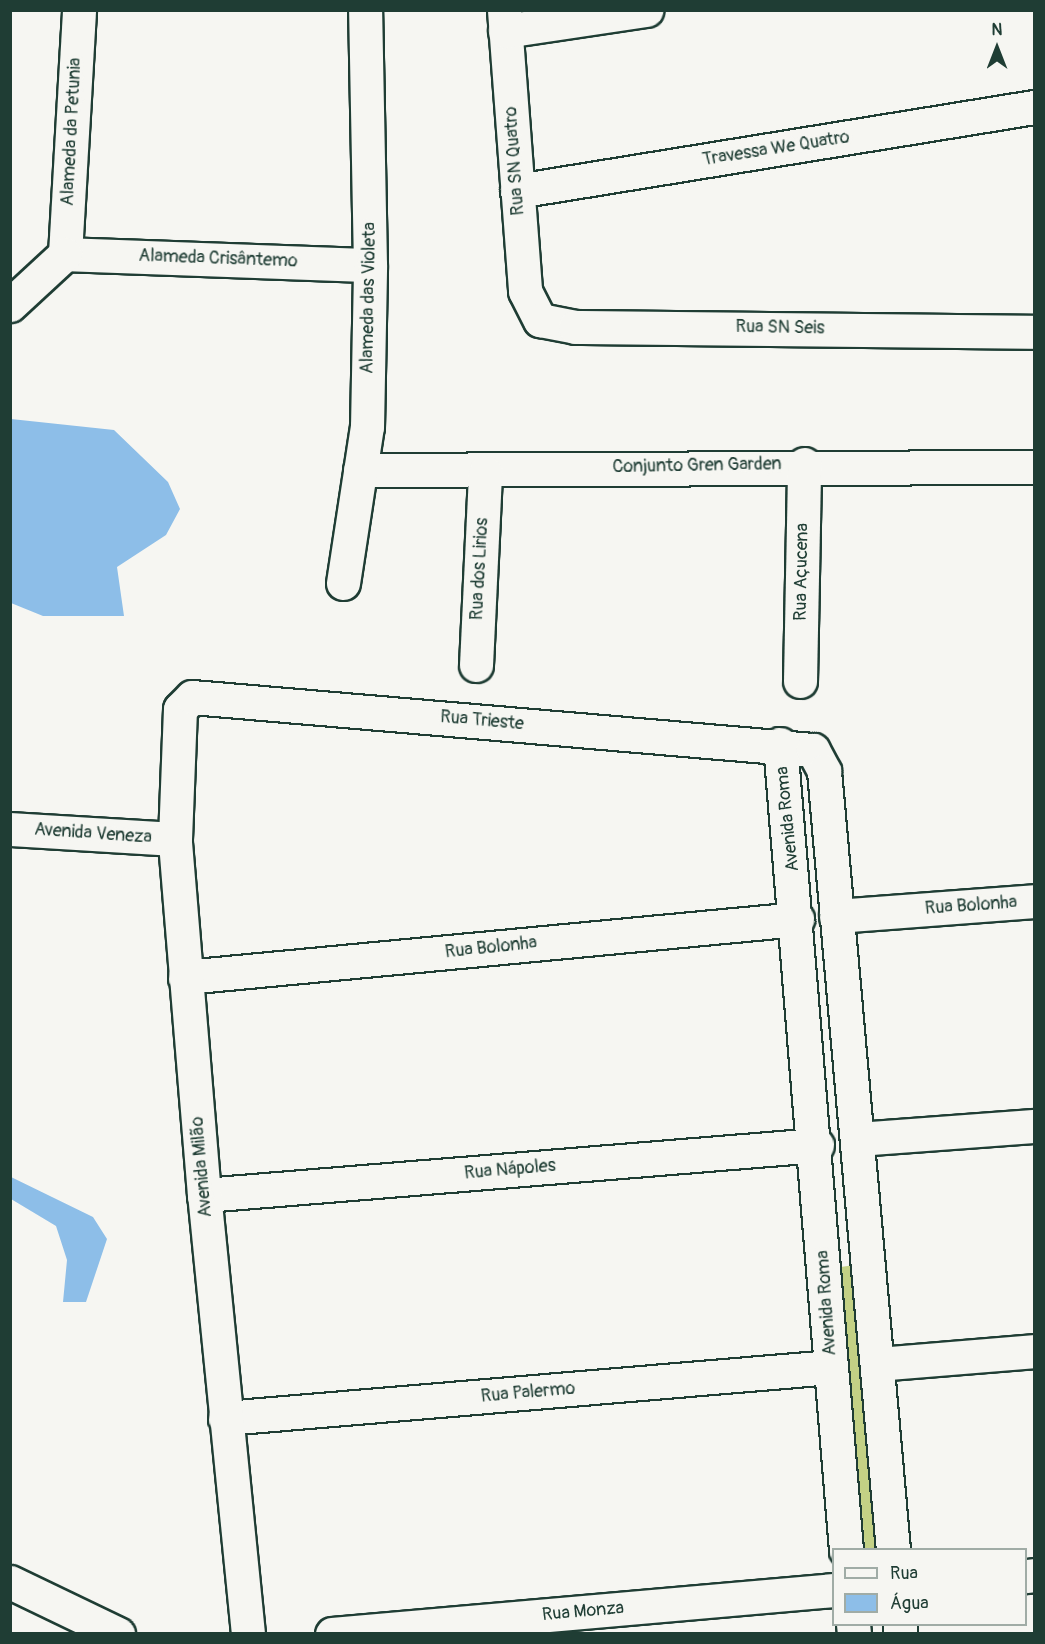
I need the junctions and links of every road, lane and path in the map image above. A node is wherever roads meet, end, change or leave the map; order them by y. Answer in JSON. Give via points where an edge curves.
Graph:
{"nodes":[{"id":1,"x":79,"y":10,"type":"edge"},
{"id":2,"x":366,"y":10,"type":"edge"},
{"id":3,"x":646,"y":10,"type":"edge"},
{"id":4,"x":504,"y":21,"type":"edge"},
{"id":5,"x":1035,"y":107,"type":"edge"},
{"id":6,"x":517,"y":191,"type":"junction"},
{"id":7,"x":65,"y":254,"type":"junction"},
{"id":8,"x":370,"y":265,"type":"junction"},
{"id":9,"x":10,"y":305,"type":"edge"},
{"id":10,"x":532,"y":310,"type":"joint"},
{"id":11,"x":1035,"y":332,"type":"edge"},
{"id":12,"x":804,"y":464,"type":"junction"},
{"id":13,"x":1035,"y":466,"type":"edge"},
{"id":14,"x":360,"y":470,"type":"junction"},
{"id":15,"x":485,"y":472,"type":"junction"},
{"id":16,"x":343,"y":583,"type":"dead end"},
{"id":17,"x":476,"y":665,"type":"dead end"},
{"id":18,"x":800,"y":681,"type":"dead end"},
{"id":19,"x":184,"y":701,"type":"joint"},
{"id":20,"x":780,"y":744,"type":"junction"},
{"id":21,"x":10,"y":829,"type":"edge"},
{"id":22,"x":175,"y":839,"type":"junction"},
{"id":23,"x":1035,"y":901,"type":"edge"},
{"id":24,"x":836,"y":916,"type":"junction"},
{"id":25,"x":797,"y":919,"type":"junction"},
{"id":26,"x":185,"y":977,"type":"junction"},
{"id":27,"x":1035,"y":1126,"type":"edge"},
{"id":28,"x":857,"y":1139,"type":"junction"},
{"id":29,"x":817,"y":1145,"type":"junction"},
{"id":30,"x":204,"y":1195,"type":"junction"},
{"id":31,"x":867,"y":1250,"type":"junction"},
{"id":32,"x":823,"y":1252,"type":"junction"},
{"id":33,"x":1035,"y":1351,"type":"edge"},
{"id":34,"x":877,"y":1365,"type":"junction"},
{"id":35,"x":831,"y":1367,"type":"junction"},
{"id":36,"x":225,"y":1418,"type":"junction"},
{"id":37,"x":846,"y":1548,"type":"edge"},
{"id":38,"x":893,"y":1548,"type":"edge"},
{"id":39,"x":10,"y":1582,"type":"edge"},
{"id":40,"x":832,"y":1590,"type":"edge"},
{"id":41,"x":118,"y":1634,"type":"edge"},
{"id":42,"x":248,"y":1634,"type":"edge"},
{"id":43,"x":332,"y":1634,"type":"edge"}],
"edges":[{"from":1,"to":7,"type":"street","name":"Alameda da Petunia"},
{"from":2,"to":8,"type":"street","name":"Alameda das Violeta"},
{"from":3,"to":4,"type":"street"},
{"from":4,"to":6,"type":"street","name":"Rua SN Quatro"},
{"from":5,"to":6,"type":"street","name":"Travessa We Quatro"},
{"from":6,"to":10,"type":"street","name":"Rua SN Quatro","via":[[525,291]]},
{"from":7,"to":8,"type":"street","name":"Alameda Crisântemo"},
{"from":7,"to":9,"type":"street"},
{"from":8,"to":14,"type":"street","name":"Alameda das Violeta","via":[[366,427]]},
{"from":10,"to":11,"type":"street","name":"Rua SN Seis","via":[[555,327]]},
{"from":12,"to":13,"type":"street","name":"Conjunto Gren Garden"},
{"from":12,"to":15,"type":"street","name":"Conjunto Gren Garden"},
{"from":12,"to":18,"type":"street","name":"Rua Açucena"},
{"from":14,"to":15,"type":"street","name":"Conjunto Gren Garden"},
{"from":14,"to":16,"type":"street","name":"Alameda das Violeta"},
{"from":15,"to":17,"type":"street","name":"Rua dos Lirios"},
{"from":19,"to":20,"type":"street","name":"Rua Trieste","via":[[192,698]]},
{"from":19,"to":22,"type":"street","name":"Avenida Milão"},
{"from":20,"to":24,"type":"street","name":"Avenida Roma","via":[[813,750],[824,771]]},
{"from":20,"to":25,"type":"street","name":"Avenida Roma"},
{"from":21,"to":22,"type":"street","name":"Avenida Veneza"},
{"from":22,"to":26,"type":"street","name":"Avenida Milão"},
{"from":23,"to":24,"type":"street","name":"Rua Bolonha"},
{"from":24,"to":28,"type":"street","name":"Avenida Roma"},
{"from":25,"to":26,"type":"street","name":"Rua Bolonha"},
{"from":25,"to":29,"type":"street","name":"Avenida Roma"},
{"from":26,"to":30,"type":"street","name":"Avenida Milão"},
{"from":27,"to":28,"type":"street"},
{"from":28,"to":31,"type":"street","name":"Avenida Roma"},
{"from":29,"to":30,"type":"street","name":"Rua Nápoles"},
{"from":29,"to":32,"type":"street","name":"Avenida Roma"},
{"from":30,"to":36,"type":"street","name":"Avenida Milão"},
{"from":31,"to":32,"type":"street"},
{"from":31,"to":34,"type":"street","name":"Avenida Roma"},
{"from":32,"to":35,"type":"street","name":"Avenida Roma"},
{"from":33,"to":34,"type":"street"},
{"from":34,"to":38,"type":"street","name":"Avenida Roma"},
{"from":35,"to":36,"type":"street","name":"Rua Palermo"},
{"from":35,"to":37,"type":"street","name":"Avenida Roma"},
{"from":36,"to":42,"type":"street","name":"Avenida Milão"},
{"from":39,"to":41,"type":"street"},
{"from":40,"to":43,"type":"street","name":"Rua Monza"}]}
